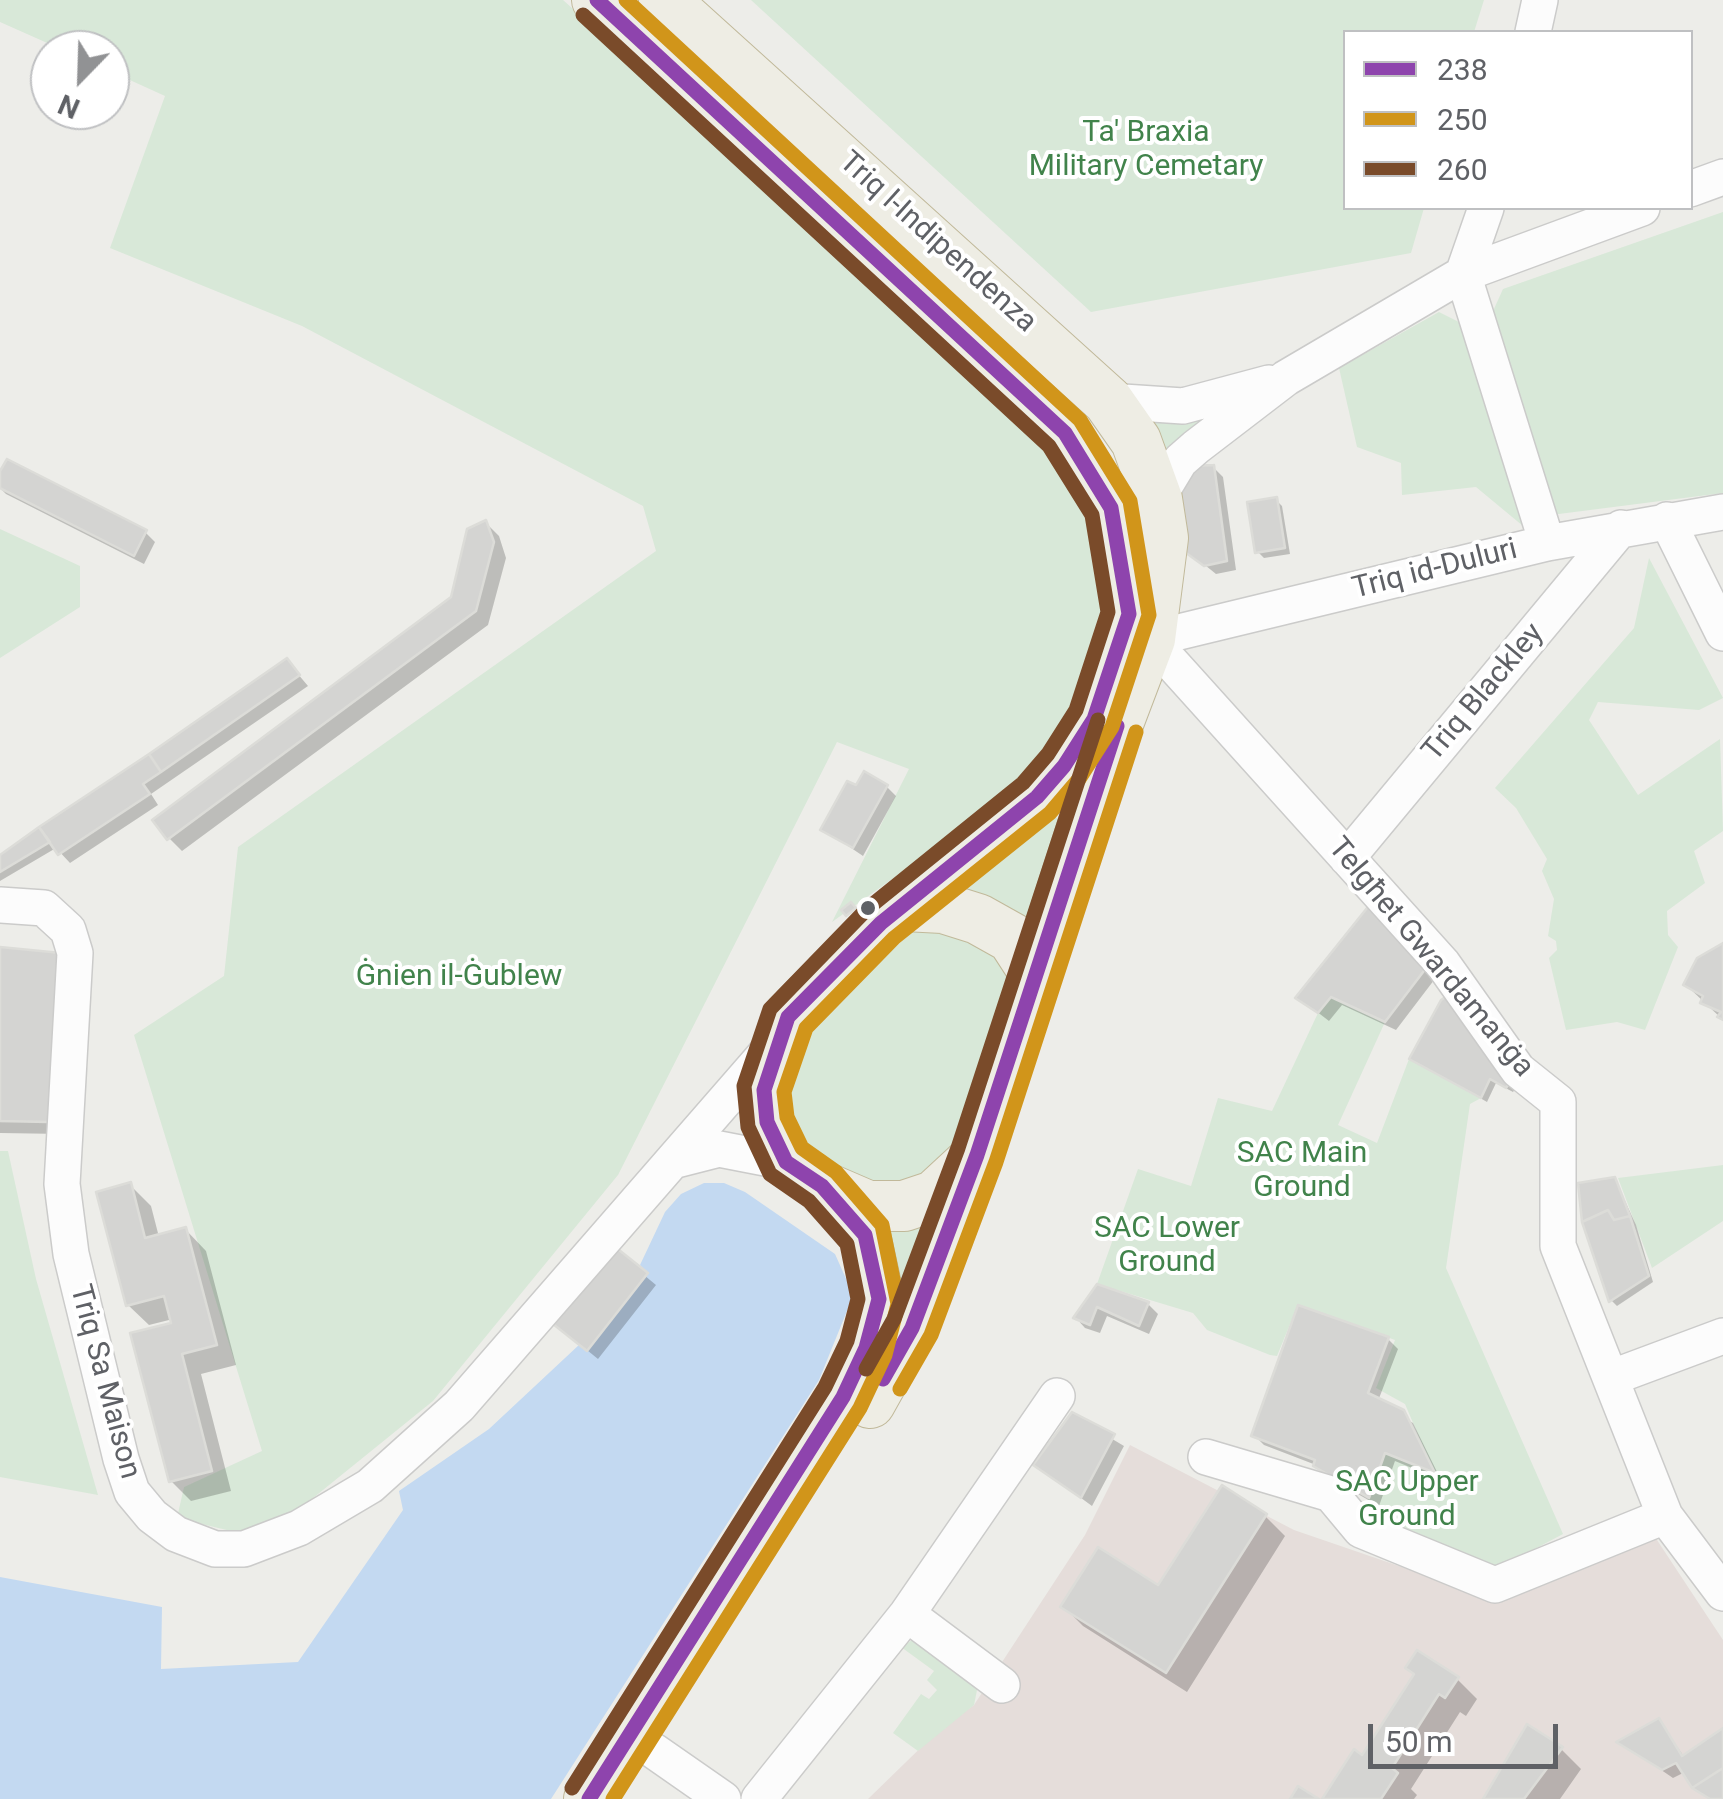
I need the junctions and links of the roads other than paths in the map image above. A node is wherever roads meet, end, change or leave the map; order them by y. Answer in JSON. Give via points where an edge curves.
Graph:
{"nodes":[{"id":1,"x":597,"y":0,"type":"edge"},
{"id":2,"x":664,"y":0,"type":"edge"},
{"id":3,"x":708,"y":0,"type":"edge"},
{"id":4,"x":1540,"y":0,"type":"edge"},
{"id":5,"x":1533,"y":30,"type":"edge"},
{"id":6,"x":728,"y":54,"type":"junction"},
{"id":7,"x":1485,"y":210,"type":"edge"},
{"id":8,"x":1629,"y":210,"type":"edge"},
{"id":9,"x":1560,"y":221,"type":"edge"},
{"id":10,"x":1462,"y":274,"type":"junction"},
{"id":11,"x":1286,"y":378,"type":"junction"},
{"id":12,"x":1122,"y":421,"type":"junction"},
{"id":13,"x":1157,"y":499,"type":"junction"},
{"id":14,"x":1723,"y":512,"type":"edge"},
{"id":15,"x":1667,"y":520,"type":"junction"},
{"id":16,"x":1621,"y":528,"type":"junction"},
{"id":17,"x":1546,"y":544,"type":"junction"},
{"id":18,"x":1723,"y":633,"type":"edge"},
{"id":19,"x":1150,"y":639,"type":"junction"},
{"id":20,"x":1347,"y":858,"type":"junction"},
{"id":21,"x":0,"y":905,"type":"edge"},
{"id":22,"x":905,"y":906,"type":"junction"},
{"id":23,"x":1036,"y":975,"type":"junction"},
{"id":24,"x":780,"y":1038,"type":"junction"},
{"id":25,"x":977,"y":1155,"type":"junction"},
{"id":26,"x":676,"y":1160,"type":"junction"},
{"id":27,"x":804,"y":1174,"type":"junction"},
{"id":28,"x":1723,"y":1336,"type":"edge"},
{"id":29,"x":1614,"y":1377,"type":"junction"},
{"id":30,"x":1056,"y":1396,"type":"dead end"},
{"id":31,"x":1206,"y":1457,"type":"dead end"},
{"id":32,"x":1665,"y":1516,"type":"junction"},
{"id":33,"x":1723,"y":1593,"type":"edge"},
{"id":34,"x":907,"y":1614,"type":"junction"},
{"id":35,"x":1002,"y":1685,"type":"dead end"},
{"id":36,"x":654,"y":1751,"type":"junction"},
{"id":37,"x":590,"y":1799,"type":"edge"},
{"id":38,"x":626,"y":1799,"type":"edge"},
{"id":39,"x":723,"y":1799,"type":"edge"},
{"id":40,"x":759,"y":1799,"type":"edge"}],
"edges":[{"from":1,"to":22,"type":"highway","name":"Triq l-Indipendenza","via":[[1065,434],[1111,508],[1129,614],[1094,719],[1037,797]]},
{"from":2,"to":6,"type":"highway","name":"Triq l-Indipendenza"},
{"from":3,"to":6,"type":"highway"},
{"from":4,"to":5,"type":"street"},
{"from":6,"to":12,"type":"highway","name":"Triq l-Indipendenza"},
{"from":7,"to":10,"type":"street"},
{"from":8,"to":9,"type":"street"},
{"from":9,"to":10,"type":"street"},
{"from":10,"to":11,"type":"street"},
{"from":10,"to":17,"type":"street"},
{"from":11,"to":12,"type":"street"},
{"from":11,"to":13,"type":"street","via":[[1180,462]]},
{"from":12,"to":13,"type":"highway"},
{"from":13,"to":19,"type":"highway","via":[[1163,538]]},
{"from":14,"to":15,"type":"street","name":"Triq id-Duluri"},
{"from":15,"to":16,"type":"street","name":"Triq id-Duluri"},
{"from":15,"to":18,"type":"street"},
{"from":16,"to":17,"type":"street","name":"Triq id-Duluri"},
{"from":16,"to":20,"type":"street","name":"Triq Blackley"},
{"from":17,"to":19,"type":"street","name":"Triq id-Duluri"},
{"from":19,"to":20,"type":"street","name":"Telgħet Gwardamanġa"},
{"from":19,"to":23,"type":"highway"},
{"from":20,"to":29,"type":"street","name":"Telgħet Gwardamanġa","via":[[1444,964],[1518,1070],[1558,1102],[1558,1246]]},
{"from":21,"to":26,"type":"street","name":"Triq Sa Maison","via":[[44,908],[68,930],[75,953],[62,1184],[72,1254],[132,1492],[176,1534],[215,1549],[244,1549],[299,1528],[370,1486],[460,1406]]},
{"from":22,"to":23,"type":"highway","via":[[978,919],[1012,938]]},
{"from":22,"to":24,"type":"highway","via":[[788,1017]]},
{"from":23,"to":25,"type":"highway"},
{"from":24,"to":26,"type":"street"},
{"from":24,"to":27,"type":"highway","via":[[764,1090],[767,1122]]},
{"from":25,"to":27,"type":"highway","via":[[934,1196],[904,1206],[868,1206]]},
{"from":25,"to":36,"type":"highway","via":[[912,1328],[816,1497]]},
{"from":26,"to":27,"type":"street","via":[[719,1149]]},
{"from":27,"to":37,"type":"highway","via":[[865,1235],[879,1299],[866,1348],[844,1396]]},
{"from":28,"to":29,"type":"street"},
{"from":29,"to":32,"type":"street","name":"Telgħet Gwardamanġa"},
{"from":30,"to":34,"type":"street"},
{"from":31,"to":32,"type":"street","via":[[1330,1494],[1361,1530],[1495,1585]]},
{"from":32,"to":33,"type":"street","name":"Telgħet Gwardamanġa"},
{"from":34,"to":35,"type":"street"},
{"from":34,"to":40,"type":"street"},
{"from":36,"to":38,"type":"highway"},
{"from":36,"to":39,"type":"street"}]}
